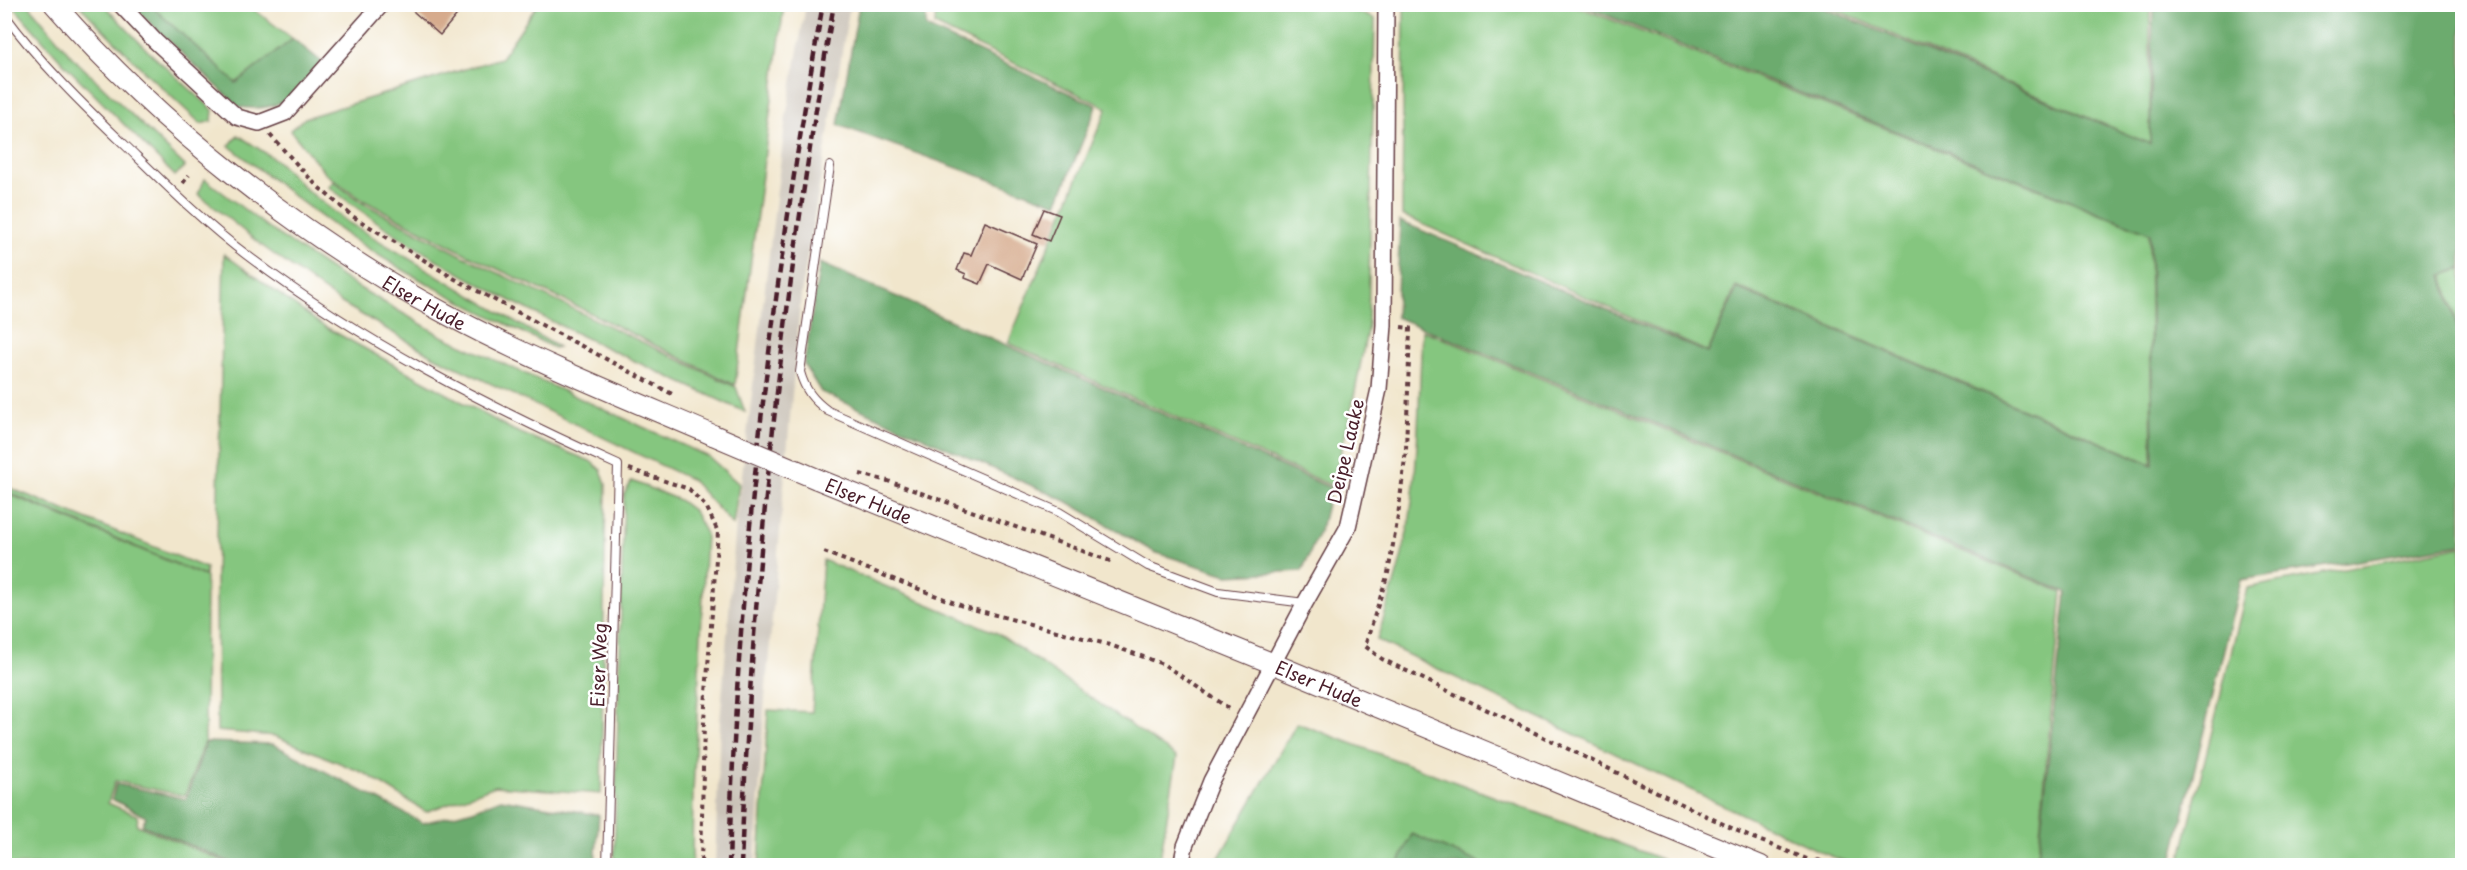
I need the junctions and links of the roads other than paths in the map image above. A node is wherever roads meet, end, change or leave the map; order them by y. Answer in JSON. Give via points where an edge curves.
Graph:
{"nodes":[{"id":1,"x":54,"y":4,"type":"edge"},
{"id":2,"x":120,"y":4,"type":"edge"},
{"id":3,"x":382,"y":4,"type":"edge"},
{"id":4,"x":1386,"y":4,"type":"edge"},
{"id":5,"x":4,"y":14,"type":"edge"},
{"id":6,"x":830,"y":166,"type":"dead end"},
{"id":7,"x":1305,"y":603,"type":"junction"},
{"id":8,"x":1274,"y":664,"type":"junction"},
{"id":9,"x":607,"y":866,"type":"edge"},
{"id":10,"x":1181,"y":866,"type":"edge"},
{"id":11,"x":1761,"y":866,"type":"edge"}],
"edges":[{"from":1,"to":8,"type":"street","name":"Elser Hude","bridge":true,"via":[[135,88],[279,210],[364,267],[447,315],[817,479]]},
{"from":2,"to":3,"type":"street","via":[[237,117],[259,123],[285,113]]},
{"from":4,"to":7,"type":"street","name":"Deipe Laake","via":[[1379,388],[1348,527]]},
{"from":5,"to":9,"type":"lane","name":"Eiser Weg","via":[[54,74],[112,132],[247,256],[418,367],[525,423],[618,465]]},
{"from":6,"to":7,"type":"lane","via":[[800,372],[810,396],[828,411],[1059,512],[1148,566],[1218,592]]},
{"from":7,"to":8,"type":"street","name":"Deipe Laake"},
{"from":8,"to":10,"type":"street","name":"Deipe Laake","via":[[1211,781]]},
{"from":8,"to":11,"type":"street","name":"Elser Hude"}]}
